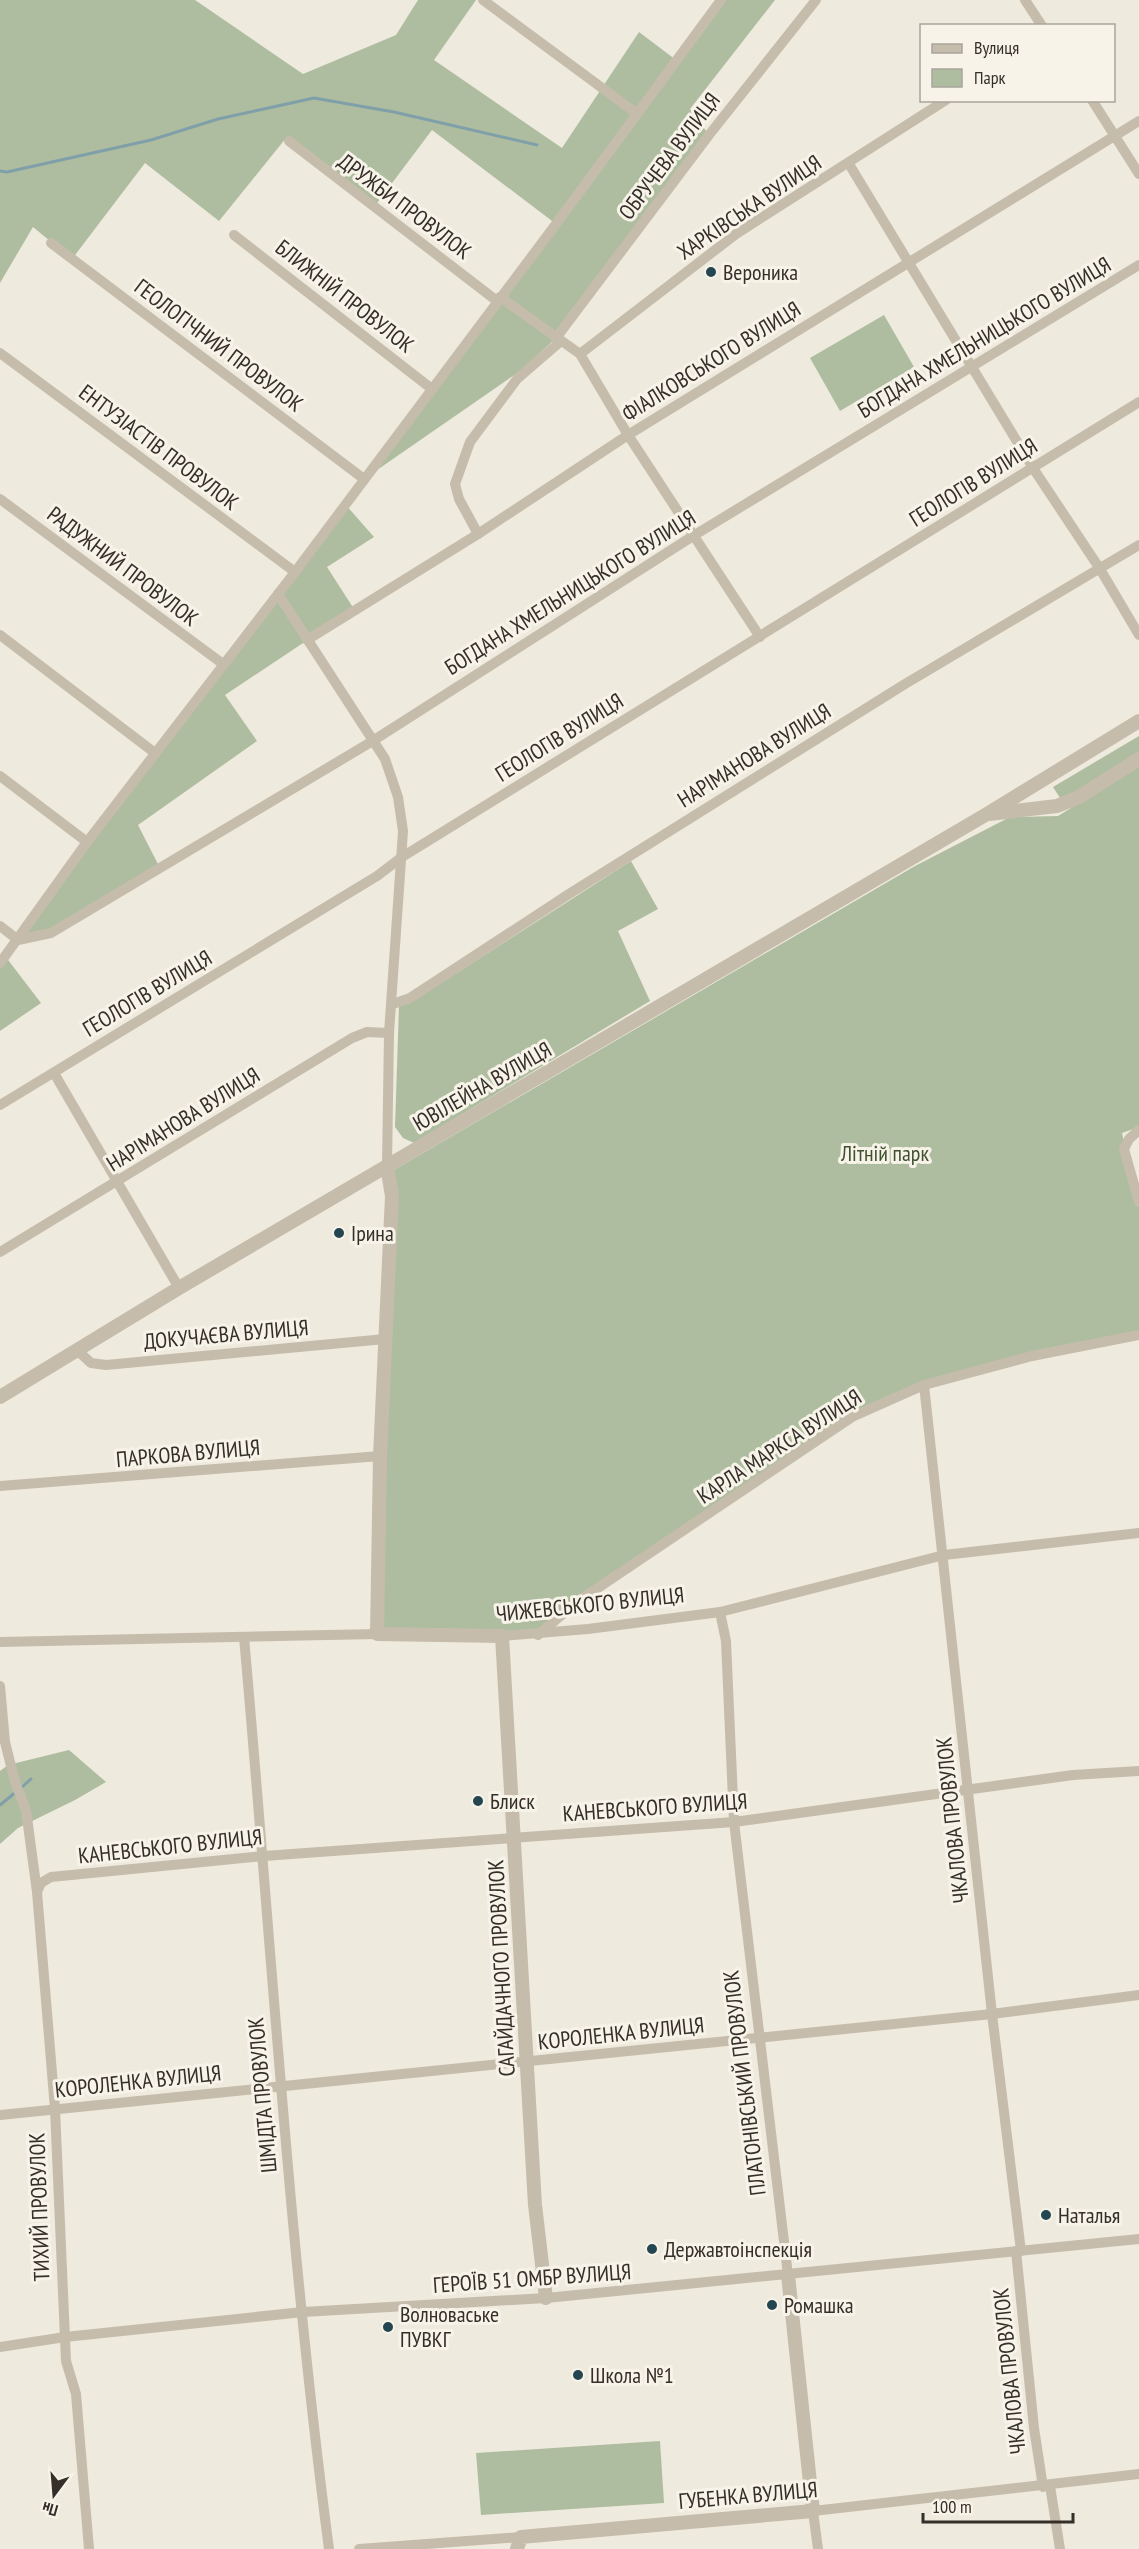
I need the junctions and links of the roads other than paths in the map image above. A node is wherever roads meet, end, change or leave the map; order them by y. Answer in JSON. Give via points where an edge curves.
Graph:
{"nodes":[{"id":1,"x":483,"y":0,"type":"edge"},
{"id":2,"x":816,"y":0,"type":"edge"},
{"id":3,"x":1025,"y":0,"type":"edge"},
{"id":4,"x":715,"y":2,"type":"edge"},
{"id":5,"x":1041,"y":24,"type":"edge"},
{"id":6,"x":943,"y":102,"type":"edge"},
{"id":7,"x":1093,"y":102,"type":"edge"},
{"id":8,"x":636,"y":113,"type":"junction"},
{"id":9,"x":1139,"y":120,"type":"edge"},
{"id":10,"x":1115,"y":135,"type":"junction"},
{"id":11,"x":289,"y":141,"type":"dead end"},
{"id":12,"x":849,"y":164,"type":"junction"},
{"id":13,"x":1139,"y":174,"type":"edge"},
{"id":14,"x":234,"y":235,"type":"dead end"},
{"id":15,"x":51,"y":243,"type":"dead end"},
{"id":16,"x":908,"y":262,"type":"junction"},
{"id":17,"x":1139,"y":265,"type":"edge"},
{"id":18,"x":499,"y":299,"type":"junction"},
{"id":19,"x":559,"y":340,"type":"junction"},
{"id":20,"x":0,"y":353,"type":"edge"},
{"id":21,"x":580,"y":354,"type":"junction"},
{"id":22,"x":973,"y":368,"type":"junction"},
{"id":23,"x":432,"y":388,"type":"junction"},
{"id":24,"x":1139,"y":402,"type":"edge"},
{"id":25,"x":628,"y":435,"type":"junction"},
{"id":26,"x":1034,"y":468,"type":"junction"},
{"id":27,"x":364,"y":479,"type":"junction"},
{"id":28,"x":0,"y":499,"type":"edge"},
{"id":29,"x":477,"y":534,"type":"junction"},
{"id":30,"x":693,"y":536,"type":"junction"},
{"id":31,"x":1139,"y":545,"type":"edge"},
{"id":32,"x":1100,"y":569,"type":"junction"},
{"id":33,"x":295,"y":572,"type":"junction"},
{"id":34,"x":278,"y":594,"type":"junction"},
{"id":35,"x":0,"y":635,"type":"edge"},
{"id":36,"x":1139,"y":635,"type":"edge"},
{"id":37,"x":760,"y":636,"type":"junction"},
{"id":38,"x":306,"y":640,"type":"junction"},
{"id":39,"x":224,"y":664,"type":"junction"},
{"id":40,"x":1139,"y":721,"type":"edge"},
{"id":41,"x":371,"y":742,"type":"junction"},
{"id":42,"x":155,"y":753,"type":"junction"},
{"id":43,"x":1139,"y":759,"type":"edge"},
{"id":44,"x":0,"y":776,"type":"edge"},
{"id":45,"x":1048,"y":776,"type":"junction"},
{"id":46,"x":1057,"y":806,"type":"junction"},
{"id":47,"x":987,"y":814,"type":"junction"},
{"id":48,"x":87,"y":842,"type":"junction"},
{"id":49,"x":402,"y":857,"type":"junction"},
{"id":50,"x":0,"y":926,"type":"edge"},
{"id":51,"x":18,"y":940,"type":"junction"},
{"id":52,"x":0,"y":963,"type":"edge"},
{"id":53,"x":393,"y":1004,"type":"junction"},
{"id":54,"x":389,"y":1033,"type":"junction"},
{"id":55,"x":54,"y":1073,"type":"junction"},
{"id":56,"x":0,"y":1105,"type":"edge"},
{"id":57,"x":1139,"y":1130,"type":"edge"},
{"id":58,"x":387,"y":1166,"type":"junction"},
{"id":59,"x":119,"y":1182,"type":"junction"},
{"id":60,"x":1139,"y":1202,"type":"edge"},
{"id":61,"x":0,"y":1252,"type":"edge"},
{"id":62,"x":179,"y":1288,"type":"junction"},
{"id":63,"x":1139,"y":1335,"type":"edge"},
{"id":64,"x":385,"y":1339,"type":"junction"},
{"id":65,"x":77,"y":1350,"type":"junction"},
{"id":66,"x":924,"y":1384,"type":"junction"},
{"id":67,"x":0,"y":1397,"type":"edge"},
{"id":68,"x":380,"y":1456,"type":"junction"},
{"id":69,"x":0,"y":1486,"type":"edge"},
{"id":70,"x":1139,"y":1533,"type":"edge"},
{"id":71,"x":944,"y":1555,"type":"junction"},
{"id":72,"x":720,"y":1612,"type":"junction"},
{"id":73,"x":377,"y":1634,"type":"junction"},
{"id":74,"x":538,"y":1635,"type":"junction"},
{"id":75,"x":502,"y":1636,"type":"junction"},
{"id":76,"x":244,"y":1637,"type":"junction"},
{"id":77,"x":0,"y":1642,"type":"edge"},
{"id":78,"x":0,"y":1686,"type":"edge"},
{"id":79,"x":3,"y":1742,"type":"edge"},
{"id":80,"x":1139,"y":1771,"type":"edge"},
{"id":81,"x":969,"y":1791,"type":"junction"},
{"id":82,"x":734,"y":1822,"type":"junction"},
{"id":83,"x":515,"y":1837,"type":"junction"},
{"id":84,"x":264,"y":1856,"type":"junction"},
{"id":85,"x":37,"y":1892,"type":"junction"},
{"id":86,"x":1139,"y":1995,"type":"edge"},
{"id":87,"x":992,"y":2014,"type":"junction"},
{"id":88,"x":759,"y":2037,"type":"junction"},
{"id":89,"x":528,"y":2063,"type":"junction"},
{"id":90,"x":279,"y":2086,"type":"junction"},
{"id":91,"x":55,"y":2109,"type":"junction"},
{"id":92,"x":0,"y":2115,"type":"edge"},
{"id":93,"x":1139,"y":2239,"type":"edge"},
{"id":94,"x":1018,"y":2251,"type":"junction"},
{"id":95,"x":788,"y":2275,"type":"junction"},
{"id":96,"x":546,"y":2298,"type":"junction"},
{"id":97,"x":303,"y":2312,"type":"junction"},
{"id":98,"x":65,"y":2337,"type":"junction"},
{"id":99,"x":0,"y":2347,"type":"edge"},
{"id":100,"x":1139,"y":2474,"type":"edge"},
{"id":101,"x":1047,"y":2486,"type":"junction"},
{"id":102,"x":813,"y":2511,"type":"junction"},
{"id":103,"x":519,"y":2543,"type":"edge"},
{"id":104,"x":89,"y":2549,"type":"edge"},
{"id":105,"x":329,"y":2549,"type":"edge"},
{"id":106,"x":359,"y":2549,"type":"edge"},
{"id":107,"x":818,"y":2549,"type":"edge"},
{"id":108,"x":1060,"y":2549,"type":"edge"}],
"edges":[{"from":1,"to":8,"type":"street"},
{"from":2,"to":19,"type":"street","name":"ОБРУЧЕВА ВУЛИЦЯ","via":[[709,135]]},
{"from":3,"to":5,"type":"street"},
{"from":4,"to":8,"type":"street"},
{"from":6,"to":12,"type":"street","name":"ХАРКІВСЬКА ВУЛИЦЯ"},
{"from":7,"to":10,"type":"street"},
{"from":8,"to":18,"type":"street"},
{"from":9,"to":10,"type":"street","name":"ФІАЛКОВСЬКОГО ВУЛИЦЯ"},
{"from":10,"to":13,"type":"street"},
{"from":10,"to":16,"type":"street","name":"ФІАЛКОВСЬКОГО ВУЛИЦЯ"},
{"from":11,"to":18,"type":"street","name":"ДРУЖБИ ПРОВУЛОК"},
{"from":12,"to":16,"type":"street"},
{"from":12,"to":21,"type":"street","name":"ХАРКІВСЬКА ВУЛИЦЯ","via":[[736,234]]},
{"from":14,"to":23,"type":"street","name":"БЛИЖНІЙ ПРОВУЛОК"},
{"from":15,"to":27,"type":"street","name":"ГЕОЛОГІЧНИЙ ПРОВУЛОК"},
{"from":16,"to":22,"type":"street"},
{"from":16,"to":25,"type":"street","name":"ФІАЛКОВСЬКОГО ВУЛИЦЯ"},
{"from":17,"to":22,"type":"street","name":"БОГДАНА ХМЕЛЬНИЦЬКОГО ВУЛИЦЯ"},
{"from":18,"to":19,"type":"street","name":"ДРУЖБИ ПРОВУЛОК"},
{"from":18,"to":23,"type":"street"},
{"from":19,"to":21,"type":"street","name":"ДРУЖБИ ПРОВУЛОК"},
{"from":19,"to":29,"type":"street","via":[[517,379],[470,442],[455,484]]},
{"from":20,"to":33,"type":"street","name":"ЕНТУЗІАСТІВ ПРОВУЛОК"},
{"from":21,"to":25,"type":"street"},
{"from":22,"to":26,"type":"street"},
{"from":22,"to":30,"type":"street","name":"БОГДАНА ХМЕЛЬНИЦЬКОГО ВУЛИЦЯ"},
{"from":23,"to":27,"type":"street"},
{"from":24,"to":26,"type":"street","name":"ГЕОЛОГІВ ВУЛИЦЯ"},
{"from":25,"to":29,"type":"street","name":"ФІАЛКОВСЬКОГО ВУЛИЦЯ"},
{"from":25,"to":30,"type":"street"},
{"from":26,"to":32,"type":"street"},
{"from":26,"to":37,"type":"street","name":"ГЕОЛОГІВ ВУЛИЦЯ"},
{"from":27,"to":33,"type":"street"},
{"from":28,"to":39,"type":"street","name":"РАДУЖНИЙ ПРОВУЛОК"},
{"from":29,"to":38,"type":"street","name":"ФІАЛКОВСЬКОГО ВУЛИЦЯ"},
{"from":30,"to":37,"type":"street"},
{"from":30,"to":41,"type":"street","name":"БОГДАНА ХМЕЛЬНИЦЬКОГО ВУЛИЦЯ"},
{"from":31,"to":32,"type":"street","name":"НАРІМАНОВА ВУЛИЦЯ"},
{"from":32,"to":36,"type":"street"},
{"from":32,"to":53,"type":"street","name":"НАРІМАНОВА ВУЛИЦЯ","via":[[905,684],[410,998]]},
{"from":33,"to":34,"type":"street"},
{"from":34,"to":38,"type":"street"},
{"from":34,"to":39,"type":"street"},
{"from":35,"to":42,"type":"street"},
{"from":37,"to":49,"type":"street","name":"ГЕОЛОГІВ ВУЛИЦЯ"},
{"from":38,"to":41,"type":"street"},
{"from":39,"to":42,"type":"street"},
{"from":40,"to":45,"type":"street","name":"ЮВІЛЕЙНА ВУЛИЦЯ"},
{"from":41,"to":49,"type":"street","via":[[384,759],[398,796]]},
{"from":41,"to":51,"type":"street","name":"БОГДАНА ХМЕЛЬНИЦЬКОГО ВУЛИЦЯ","via":[[51,933]]},
{"from":42,"to":48,"type":"street"},
{"from":43,"to":46,"type":"street","name":"ЮВІЛЕЙНА ВУЛИЦЯ","via":[[1079,797]]},
{"from":44,"to":48,"type":"street"},
{"from":45,"to":46,"type":"street","via":[[1041,786],[1041,797]]},
{"from":45,"to":47,"type":"street","name":"ЮВІЛЕЙНА ВУЛИЦЯ"},
{"from":46,"to":47,"type":"street","name":"ЮВІЛЕЙНА ВУЛИЦЯ"},
{"from":47,"to":58,"type":"street","name":"ЮВІЛЕЙНА ВУЛИЦЯ"},
{"from":48,"to":51,"type":"street"},
{"from":49,"to":53,"type":"street"},
{"from":49,"to":55,"type":"street","name":"ГЕОЛОГІВ ВУЛИЦЯ"},
{"from":50,"to":51,"type":"street"},
{"from":51,"to":52,"type":"street"},
{"from":53,"to":54,"type":"street"},
{"from":54,"to":58,"type":"street"},
{"from":54,"to":59,"type":"street","name":"НАРІМАНОВА ВУЛИЦЯ","via":[[367,1032],[352,1038]]},
{"from":55,"to":56,"type":"street","name":"ГЕОЛОГІВ ВУЛИЦЯ"},
{"from":55,"to":59,"type":"street"},
{"from":57,"to":60,"type":"street","via":[[1124,1149]]},
{"from":58,"to":62,"type":"street","name":"ЮВІЛЕЙНА ВУЛИЦЯ"},
{"from":58,"to":64,"type":"street","via":[[392,1196]]},
{"from":59,"to":61,"type":"street","name":"НАРІМАНОВА ВУЛИЦЯ"},
{"from":59,"to":62,"type":"street"},
{"from":62,"to":65,"type":"street","name":"ЮВІЛЕЙНА ВУЛИЦЯ"},
{"from":63,"to":66,"type":"street","name":"КАРЛА МАРКСА ВУЛИЦЯ","via":[[1032,1356]]},
{"from":64,"to":65,"type":"street","name":"ДОКУЧАЄВА ВУЛИЦЯ","via":[[106,1365],[91,1363]]},
{"from":64,"to":68,"type":"street"},
{"from":65,"to":67,"type":"street","name":"ЮВІЛЕЙНА ВУЛИЦЯ"},
{"from":66,"to":71,"type":"street","name":"ЧКАЛОВА ПРОВУЛОК"},
{"from":66,"to":74,"type":"street","name":"КАРЛА МАРКСА ВУЛИЦЯ","via":[[852,1417],[577,1602]]},
{"from":68,"to":69,"type":"street","name":"ПАРКОВА ВУЛИЦЯ"},
{"from":68,"to":73,"type":"street"},
{"from":70,"to":71,"type":"street","name":"ЧИЖЕВСЬКОГО ВУЛИЦЯ"},
{"from":71,"to":72,"type":"street","name":"ЧИЖЕВСЬКОГО ВУЛИЦЯ"},
{"from":71,"to":81,"type":"street","name":"ЧКАЛОВА ПРОВУЛОК"},
{"from":72,"to":74,"type":"street","name":"ЧИЖЕВСЬКОГО ВУЛИЦЯ"},
{"from":72,"to":82,"type":"street","name":"ПЛАТОНІВСЬКИЙ ПРОВУЛОК","via":[[726,1641]]},
{"from":73,"to":75,"type":"street","name":"ЧИЖЕВСЬКОГО ВУЛИЦЯ"},
{"from":73,"to":76,"type":"street","name":"ЧИЖЕВСЬКОГО ВУЛИЦЯ"},
{"from":74,"to":75,"type":"street","name":"ЧИЖЕВСЬКОГО ВУЛИЦЯ"},
{"from":75,"to":83,"type":"street","name":"САГАЙДАЧНОГО ПРОВУЛОК"},
{"from":76,"to":77,"type":"street","name":"ЧИЖЕВСЬКОГО ВУЛИЦЯ"},
{"from":76,"to":84,"type":"street","name":"ШМІДТА ПРОВУЛОК"},
{"from":78,"to":79,"type":"street","name":"ТИХИЙ ПРОВУЛОК"},
{"from":79,"to":85,"type":"street","name":"ТИХИЙ ПРОВУЛОК","via":[[26,1810]]},
{"from":80,"to":81,"type":"street","name":"КАНЕВСЬКОГО ВУЛИЦЯ","via":[[1073,1775]]},
{"from":81,"to":82,"type":"street","name":"КАНЕВСЬКОГО ВУЛИЦЯ"},
{"from":81,"to":87,"type":"street","name":"ЧКАЛОВА ПРОВУЛОК"},
{"from":82,"to":83,"type":"street","name":"КАНЕВСЬКОГО ВУЛИЦЯ"},
{"from":82,"to":88,"type":"street","name":"ПЛАТОНІВСЬКИЙ ПРОВУЛОК"},
{"from":83,"to":84,"type":"street","name":"КАНЕВСЬКОГО ВУЛИЦЯ"},
{"from":83,"to":89,"type":"street","name":"САГАЙДАЧНОГО ПРОВУЛОК"},
{"from":84,"to":85,"type":"street","name":"КАНЕВСЬКОГО ВУЛИЦЯ","via":[[51,1878],[41,1883]]},
{"from":84,"to":90,"type":"street","name":"ШМІДТА ПРОВУЛОК"},
{"from":85,"to":91,"type":"street","name":"ТИХИЙ ПРОВУЛОК"},
{"from":86,"to":87,"type":"street","name":"КОРОЛЕНКА ВУЛИЦЯ"},
{"from":87,"to":88,"type":"street","name":"КОРОЛЕНКА ВУЛИЦЯ"},
{"from":87,"to":94,"type":"street","name":"ЧКАЛОВА ПРОВУЛОК"},
{"from":88,"to":89,"type":"street","name":"КОРОЛЕНКА ВУЛИЦЯ"},
{"from":88,"to":95,"type":"street","name":"ПЛАТОНІВСЬКИЙ ПРОВУЛОК"},
{"from":89,"to":90,"type":"street","name":"КОРОЛЕНКА ВУЛИЦЯ"},
{"from":89,"to":96,"type":"street","name":"САГАЙДАЧНОГО ПРОВУЛОК","via":[[535,2205]]},
{"from":90,"to":91,"type":"street","name":"КОРОЛЕНКА ВУЛИЦЯ"},
{"from":90,"to":97,"type":"street","name":"ШМІДТА ПРОВУЛОК"},
{"from":91,"to":92,"type":"street","name":"КОРОЛЕНКА ВУЛИЦЯ"},
{"from":91,"to":98,"type":"street","name":"ТИХИЙ ПРОВУЛОК"},
{"from":93,"to":94,"type":"street","name":"ГЕРОЇВ 51 ОМБР ВУЛИЦЯ"},
{"from":94,"to":95,"type":"street","name":"ГЕРОЇВ 51 ОМБР ВУЛИЦЯ"},
{"from":94,"to":101,"type":"street","name":"ЧКАЛОВА ПРОВУЛОК","via":[[1034,2428]]},
{"from":95,"to":96,"type":"street","name":"ГЕРОЇВ 51 ОМБР ВУЛИЦЯ"},
{"from":95,"to":102,"type":"street","name":"ПЛАТОНІВСЬКИЙ ПРОВУЛОК"},
{"from":96,"to":97,"type":"street","name":"ГЕРОЇВ 51 ОМБР ВУЛИЦЯ"},
{"from":97,"to":98,"type":"street","name":"ГЕРОЇВ 51 ОМБР ВУЛИЦЯ"},
{"from":97,"to":105,"type":"street","name":"ШМІДТА ПРОВУЛОК"},
{"from":98,"to":99,"type":"street","name":"ГЕРОЇВ 51 ОМБР ВУЛИЦЯ"},
{"from":98,"to":104,"type":"street","name":"ТИХИЙ ПРОВУЛОК","via":[[66,2361],[76,2394]]},
{"from":100,"to":101,"type":"street","name":"ГУБЕНКА ВУЛИЦЯ"},
{"from":101,"to":102,"type":"street","name":"ГУБЕНКА ВУЛИЦЯ"},
{"from":101,"to":108,"type":"street","name":"ЧКАЛОВА ПРОВУЛОК"},
{"from":102,"to":103,"type":"street","name":"ГУБЕНКА ВУЛИЦЯ"},
{"from":102,"to":107,"type":"street","name":"ПЛАТОНІВСЬКИЙ ПРОВУЛОК"},
{"from":103,"to":106,"type":"street","name":"ГУБЕНКА ВУЛИЦЯ"}]}
